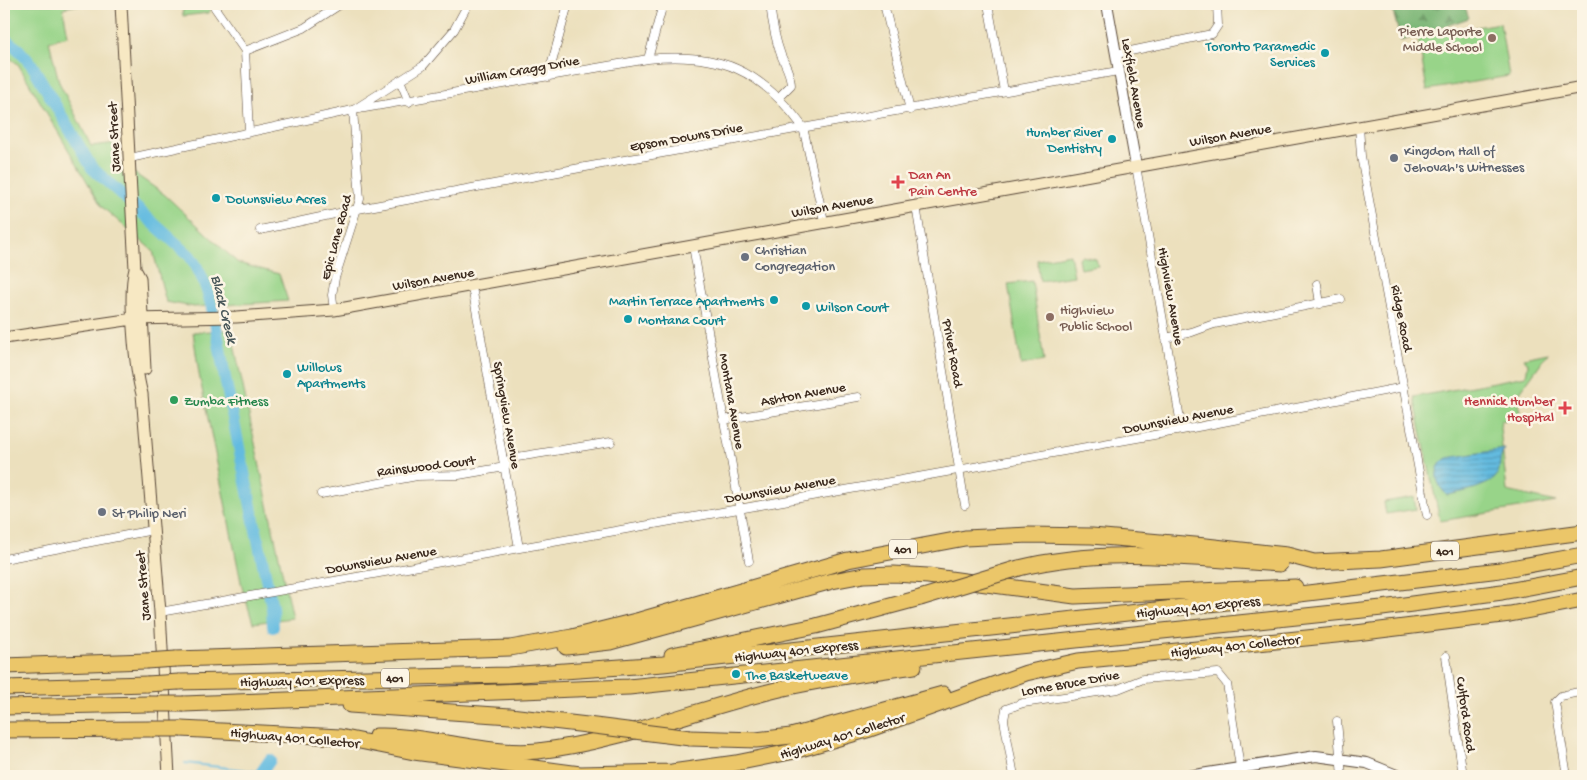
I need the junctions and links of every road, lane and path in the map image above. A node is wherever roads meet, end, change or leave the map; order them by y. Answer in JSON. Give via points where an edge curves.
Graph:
{"nodes":[{"id":1,"x":121,"y":4,"type":"edge"},
{"id":2,"x":341,"y":4,"type":"edge"},
{"id":3,"x":468,"y":4,"type":"edge"},
{"id":4,"x":568,"y":4,"type":"edge"},
{"id":5,"x":662,"y":4,"type":"edge"},
{"id":6,"x":770,"y":4,"type":"edge"},
{"id":7,"x":884,"y":4,"type":"edge"},
{"id":8,"x":988,"y":4,"type":"edge"},
{"id":9,"x":1107,"y":4,"type":"edge"},
{"id":10,"x":1217,"y":4,"type":"edge"},
{"id":11,"x":215,"y":8,"type":"dead end"},
{"id":12,"x":245,"y":51,"type":"junction"},
{"id":13,"x":1116,"y":54,"type":"junction"},
{"id":14,"x":648,"y":59,"type":"junction"},
{"id":15,"x":1118,"y":71,"type":"junction"},
{"id":16,"x":548,"y":77,"type":"junction"},
{"id":17,"x":400,"y":80,"type":"junction"},
{"id":18,"x":1583,"y":87,"type":"edge"},
{"id":19,"x":1004,"y":91,"type":"junction"},
{"id":20,"x":778,"y":98,"type":"junction"},
{"id":21,"x":409,"y":102,"type":"junction"},
{"id":22,"x":353,"y":110,"type":"junction"},
{"id":23,"x":910,"y":110,"type":"junction"},
{"id":24,"x":1358,"y":126,"type":"junction"},
{"id":25,"x":803,"y":127,"type":"junction"},
{"id":26,"x":249,"y":132,"type":"junction"},
{"id":27,"x":130,"y":158,"type":"junction"},
{"id":28,"x":1136,"y":166,"type":"junction"},
{"id":29,"x":916,"y":206,"type":"junction"},
{"id":30,"x":358,"y":209,"type":"junction"},
{"id":31,"x":824,"y":221,"type":"junction"},
{"id":32,"x":260,"y":230,"type":"dead end"},
{"id":33,"x":693,"y":246,"type":"junction"},
{"id":34,"x":1317,"y":284,"type":"dead end"},
{"id":35,"x":472,"y":287,"type":"junction"},
{"id":36,"x":1341,"y":300,"type":"dead end"},
{"id":37,"x":1320,"y":304,"type":"junction"},
{"id":38,"x":334,"y":310,"type":"junction"},
{"id":39,"x":138,"y":322,"type":"junction"},
{"id":40,"x":4,"y":338,"type":"edge"},
{"id":41,"x":1166,"y":338,"type":"junction"},
{"id":42,"x":4,"y":346,"type":"edge"},
{"id":43,"x":1404,"y":387,"type":"junction"},
{"id":44,"x":858,"y":397,"type":"dead end"},
{"id":45,"x":723,"y":420,"type":"junction"},
{"id":46,"x":1182,"y":430,"type":"junction"},
{"id":47,"x":611,"y":442,"type":"dead end"},
{"id":48,"x":505,"y":467,"type":"junction"},
{"id":49,"x":961,"y":470,"type":"junction"},
{"id":50,"x":321,"y":494,"type":"dead end"},
{"id":51,"x":965,"y":505,"type":"dead end"},
{"id":52,"x":740,"y":508,"type":"junction"},
{"id":53,"x":1427,"y":515,"type":"dead end"},
{"id":54,"x":152,"y":530,"type":"junction"},
{"id":55,"x":1583,"y":532,"type":"edge"},
{"id":56,"x":519,"y":548,"type":"junction"},
{"id":57,"x":1583,"y":555,"type":"edge"},
{"id":58,"x":4,"y":558,"type":"edge"},
{"id":59,"x":749,"y":561,"type":"dead end"},
{"id":60,"x":1306,"y":561,"type":"junction"},
{"id":61,"x":1583,"y":577,"type":"edge"},
{"id":62,"x":1342,"y":589,"type":"junction"},
{"id":63,"x":1583,"y":600,"type":"edge"},
{"id":64,"x":160,"y":612,"type":"junction"},
{"id":65,"x":510,"y":648,"type":"junction"},
{"id":66,"x":963,"y":651,"type":"junction"},
{"id":67,"x":1446,"y":656,"type":"dead end"},
{"id":68,"x":4,"y":666,"type":"edge"},
{"id":69,"x":612,"y":668,"type":"junction"},
{"id":70,"x":1026,"y":673,"type":"junction"},
{"id":71,"x":4,"y":688,"type":"edge"},
{"id":72,"x":1583,"y":691,"type":"edge"},
{"id":73,"x":307,"y":700,"type":"junction"},
{"id":74,"x":4,"y":707,"type":"edge"},
{"id":75,"x":1336,"y":721,"type":"dead end"},
{"id":76,"x":4,"y":730,"type":"edge"},
{"id":77,"x":340,"y":737,"type":"junction"},
{"id":78,"x":1340,"y":759,"type":"junction"},
{"id":79,"x":1240,"y":768,"type":"junction"},
{"id":80,"x":169,"y":776,"type":"edge"},
{"id":81,"x":1014,"y":776,"type":"edge"},
{"id":82,"x":1188,"y":776,"type":"edge"},
{"id":83,"x":1342,"y":776,"type":"edge"},
{"id":84,"x":1399,"y":776,"type":"edge"},
{"id":85,"x":1463,"y":776,"type":"edge"},
{"id":86,"x":1567,"y":776,"type":"edge"}],
"edges":[{"from":1,"to":27,"type":"main road","name":"Jane Street"},
{"from":2,"to":12,"type":"street","via":[[304,28]]},
{"from":3,"to":17,"type":"street","via":[[458,24],[434,55]]},
{"from":4,"to":16,"type":"street"},
{"from":5,"to":14,"type":"street"},
{"from":6,"to":20,"type":"street","via":[[780,54],[791,78],[791,85]]},
{"from":7,"to":23,"type":"street"},
{"from":8,"to":19,"type":"street"},
{"from":9,"to":13,"type":"street","name":"Lexfield Avenue"},
{"from":10,"to":13,"type":"street","via":[[1218,25],[1212,34]]},
{"from":11,"to":12,"type":"street"},
{"from":12,"to":26,"type":"street"},
{"from":13,"to":15,"type":"street","name":"Lexfield Avenue"},
{"from":14,"to":16,"type":"street","name":"William Cragg Drive"},
{"from":14,"to":20,"type":"street","name":"William Cragg Drive","via":[[681,56],[724,64],[754,78]]},
{"from":15,"to":19,"type":"street","name":"Epsom Downs Drive"},
{"from":15,"to":28,"type":"street","name":"Lexfield Avenue"},
{"from":16,"to":21,"type":"street","name":"William Cragg Drive"},
{"from":17,"to":21,"type":"street"},
{"from":17,"to":22,"type":"street"},
{"from":18,"to":24,"type":"main road","name":"Wilson Avenue"},
{"from":19,"to":23,"type":"street","name":"Epsom Downs Drive"},
{"from":20,"to":25,"type":"street","name":"William Cragg Drive"},
{"from":21,"to":22,"type":"street","name":"William Cragg Drive"},
{"from":22,"to":26,"type":"street","name":"William Cragg Drive"},
{"from":22,"to":30,"type":"street","name":"Epic Lane Road","via":[[360,187]]},
{"from":23,"to":25,"type":"street","name":"Epsom Downs Drive"},
{"from":24,"to":28,"type":"main road","name":"Wilson Avenue"},
{"from":24,"to":43,"type":"street","name":"Ridge Road"},
{"from":25,"to":30,"type":"street","name":"Epsom Downs Drive"},
{"from":25,"to":31,"type":"street","name":"William Cragg Drive"},
{"from":26,"to":27,"type":"street","name":"William Cragg Drive"},
{"from":27,"to":39,"type":"main road","name":"Jane Street","via":[[135,269],[140,278]]},
{"from":28,"to":29,"type":"main road","name":"Wilson Avenue"},
{"from":28,"to":41,"type":"street","name":"Highview Avenue"},
{"from":29,"to":31,"type":"main road","name":"Wilson Avenue"},
{"from":29,"to":49,"type":"street","name":"Privet Road"},
{"from":30,"to":32,"type":"street","name":"Epsom Downs Drive"},
{"from":30,"to":38,"type":"street","name":"Epic Lane Road","via":[[335,278]]},
{"from":31,"to":33,"type":"main road","name":"Wilson Avenue"},
{"from":33,"to":35,"type":"main road","name":"Wilson Avenue"},
{"from":33,"to":45,"type":"street","name":"Montana Avenue"},
{"from":34,"to":37,"type":"street"},
{"from":35,"to":38,"type":"main road","name":"Wilson Avenue"},
{"from":35,"to":48,"type":"street","name":"Springview Avenue"},
{"from":36,"to":37,"type":"street"},
{"from":37,"to":41,"type":"street","via":[[1214,324]]},
{"from":38,"to":39,"type":"main road","name":"Wilson Avenue"},
{"from":39,"to":40,"type":"main road","name":"Wilson Avenue"},
{"from":39,"to":42,"type":"main road","name":"Wilson Avenue"},
{"from":39,"to":54,"type":"main road","name":"Jane Street","via":[[145,382],[142,394]]},
{"from":41,"to":46,"type":"street","name":"Highview Avenue"},
{"from":43,"to":46,"type":"street","name":"Downsview Avenue"},
{"from":43,"to":53,"type":"street","name":"Ridge Road"},
{"from":44,"to":45,"type":"street","name":"Ashton Avenue"},
{"from":45,"to":52,"type":"street","name":"Montana Avenue"},
{"from":46,"to":49,"type":"street","name":"Downsview Avenue"},
{"from":47,"to":48,"type":"street","name":"Rainswood Court","via":[[511,458]]},
{"from":48,"to":50,"type":"street","name":"Rainswood Court","via":[[459,475],[417,476]]},
{"from":48,"to":56,"type":"street","name":"Springview Avenue"},
{"from":49,"to":51,"type":"street","name":"Privet Road"},
{"from":49,"to":52,"type":"street","name":"Downsview Avenue"},
{"from":52,"to":56,"type":"street","name":"Downsview Avenue"},
{"from":52,"to":59,"type":"street","name":"Montana Avenue"},
{"from":54,"to":58,"type":"street"},
{"from":54,"to":64,"type":"main road","name":"Jane Street"},
{"from":55,"to":60,"type":"highway","number":"401","via":[[1381,559]]},
{"from":56,"to":64,"type":"street","name":"Downsview Avenue"},
{"from":57,"to":62,"type":"highway","name":"Highway 401 Express","number":"401","via":[[1500,570]]},
{"from":60,"to":65,"type":"highway","number":"401","via":[[1287,555],[1092,536],[965,538],[848,560],[632,622]]},
{"from":60,"to":69,"type":"highway","bridge":true,"via":[[1286,564],[1120,554],[1051,560],[816,626]]},
{"from":61,"to":66,"type":"highway","name":"Highway 401 Express","number":"401","via":[[1382,608]]},
{"from":62,"to":65,"type":"highway","via":[[1283,586],[1075,596],[928,576],[864,575],[610,642],[531,652]]},
{"from":62,"to":69,"type":"highway","name":"Highway 401 Express","number":"401"},
{"from":63,"to":70,"type":"highway","name":"Highway 401 Collector","via":[[1510,614],[1078,662]]},
{"from":64,"to":80,"type":"main road","name":"Jane Street"},
{"from":65,"to":68,"type":"highway","number":"401","bridge":true},
{"from":66,"to":73,"type":"highway","name":"Highway 401 Express","number":"401","via":[[629,687]]},
{"from":66,"to":77,"type":"highway","via":[[922,664],[776,690],[603,740],[563,748],[498,750],[381,736]]},
{"from":67,"to":85,"type":"street","name":"Culford Road"},
{"from":69,"to":71,"type":"highway","name":"Highway 401 Express","number":"401","bridge":true,"via":[[498,675]]},
{"from":70,"to":73,"type":"highway","bridge":true,"via":[[791,736],[756,740],[690,738],[587,725]]},
{"from":70,"to":77,"type":"highway","name":"Highway 401 Collector","via":[[870,729],[790,752],[672,772],[580,774],[414,752]]},
{"from":72,"to":86,"type":"street","via":[[1562,696],[1556,702]]},
{"from":73,"to":74,"type":"highway","name":"Highway 401 Express","number":"401","bridge":true},
{"from":75,"to":78,"type":"street"},
{"from":76,"to":77,"type":"highway","name":"Highway 401 Collector","bridge":true,"via":[[181,729]]},
{"from":78,"to":79,"type":"street","via":[[1316,756]]},
{"from":78,"to":83,"type":"street"},
{"from":78,"to":84,"type":"street","via":[[1367,764]]},
{"from":79,"to":81,"type":"street","name":"Lorne Bruce Drive","via":[[1227,684],[1218,673],[1144,679],[1118,689],[1023,703],[1006,709],[1004,720]]},
{"from":79,"to":82,"type":"street"}]}
